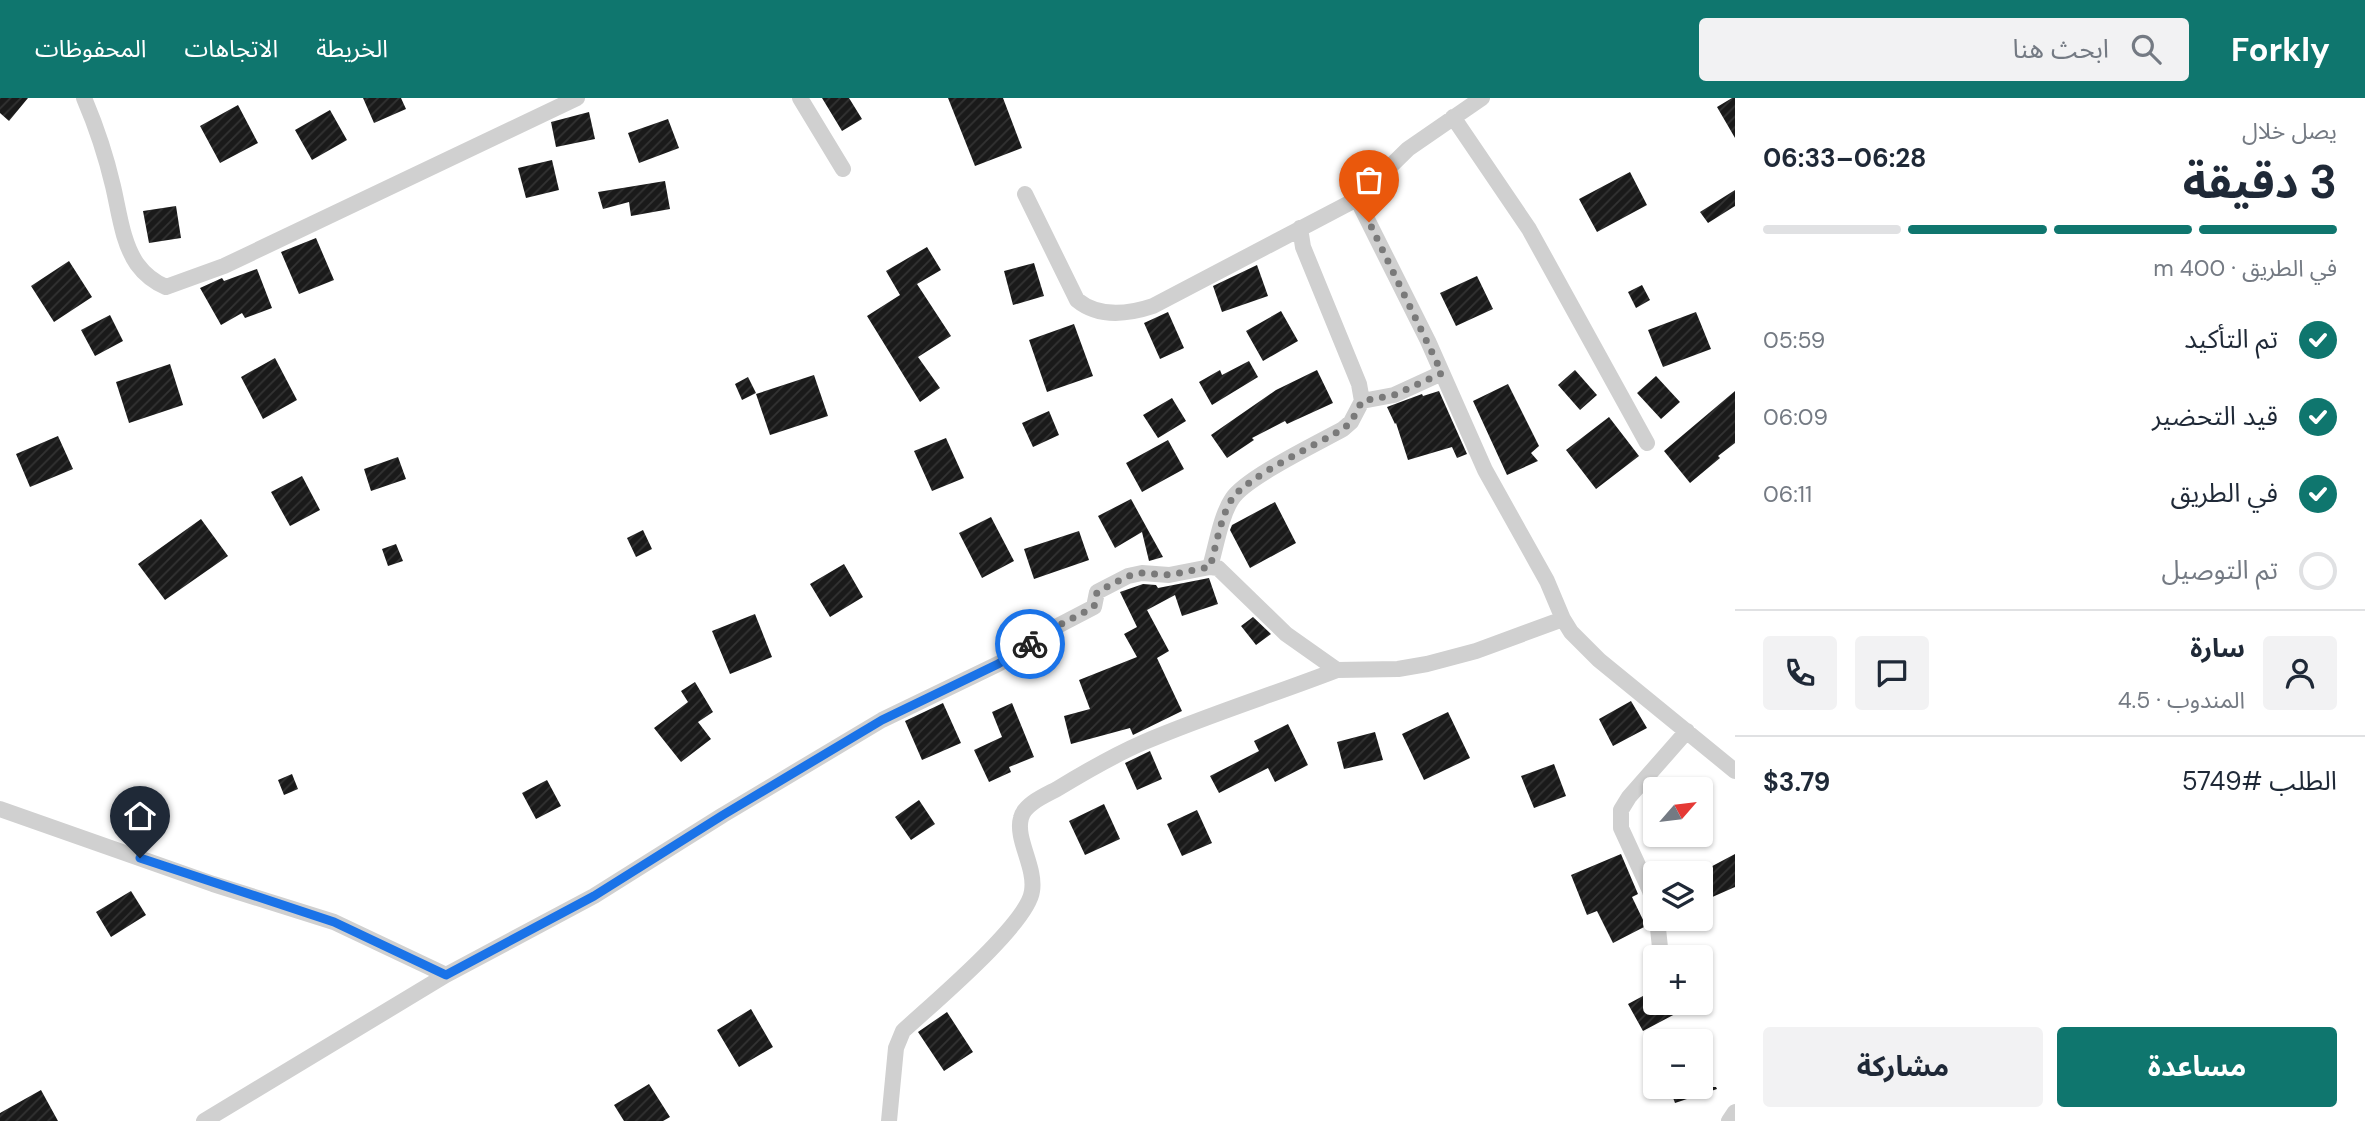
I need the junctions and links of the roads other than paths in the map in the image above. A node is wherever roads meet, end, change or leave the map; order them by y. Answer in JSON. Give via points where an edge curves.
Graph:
{"nodes":[{"id":1,"x":84,"y":98,"type":"edge"},
{"id":2,"x":577,"y":98,"type":"edge"},
{"id":3,"x":800,"y":98,"type":"edge"},
{"id":4,"x":1482,"y":98,"type":"edge"},
{"id":5,"x":546,"y":105,"type":"edge"},
{"id":6,"x":1453,"y":117,"type":"junction"},
{"id":7,"x":843,"y":169,"type":"dead end"},
{"id":8,"x":1025,"y":194,"type":"dead end"},
{"id":9,"x":1357,"y":199,"type":"junction"},
{"id":10,"x":1300,"y":228,"type":"junction"},
{"id":11,"x":1442,"y":373,"type":"junction"},
{"id":12,"x":1362,"y":401,"type":"junction"},
{"id":13,"x":1647,"y":443,"type":"dead end"},
{"id":14,"x":1210,"y":567,"type":"junction"},
{"id":15,"x":1563,"y":619,"type":"junction"},
{"id":16,"x":1337,"y":670,"type":"junction"},
{"id":17,"x":1687,"y":731,"type":"junction"},
{"id":18,"x":1735,"y":771,"type":"edge"},
{"id":19,"x":0,"y":809,"type":"edge"},
{"id":20,"x":1643,"y":876,"type":"edge"},
{"id":21,"x":446,"y":975,"type":"junction"},
{"id":22,"x":1735,"y":1112,"type":"edge"},
{"id":23,"x":894,"y":1119,"type":"edge"},
{"id":24,"x":204,"y":1121,"type":"edge"},
{"id":25,"x":1729,"y":1121,"type":"edge"}],
"edges":[{"from":1,"to":5,"type":"street","via":[[104,152],[128,246],[145,274],[166,287],[224,267]]},
{"from":2,"to":5,"type":"street"},
{"from":3,"to":7,"type":"street"},
{"from":4,"to":6,"type":"street"},
{"from":6,"to":9,"type":"street","via":[[1399,156]]},
{"from":6,"to":13,"type":"street","via":[[1529,229]]},
{"from":8,"to":10,"type":"street","via":[[1077,300],[1099,312],[1122,313],[1153,306]]},
{"from":9,"to":10,"type":"street"},
{"from":9,"to":11,"type":"street"},
{"from":10,"to":12,"type":"street","via":[[1303,247]]},
{"from":11,"to":12,"type":"street","via":[[1394,395]]},
{"from":11,"to":15,"type":"street","via":[[1485,470]]},
{"from":12,"to":14,"type":"street","via":[[1343,429],[1237,492],[1228,506]]},
{"from":14,"to":16,"type":"street","via":[[1230,577],[1286,634]]},
{"from":14,"to":21,"type":"street","via":[[1128,576],[1097,592],[1094,607],[1018,653],[882,720],[594,896]]},
{"from":15,"to":16,"type":"street","via":[[1427,664]]},
{"from":15,"to":17,"type":"street","via":[[1599,660]]},
{"from":16,"to":23,"type":"street","via":[[1144,743],[1030,806],[1021,817],[1032,892],[1024,911],[1000,941],[903,1031],[896,1048]]},
{"from":17,"to":18,"type":"street"},
{"from":17,"to":20,"type":"street","via":[[1621,810],[1621,828]]},
{"from":19,"to":21,"type":"street","via":[[334,922]]},
{"from":21,"to":24,"type":"street"},
{"from":22,"to":25,"type":"street"}]}
